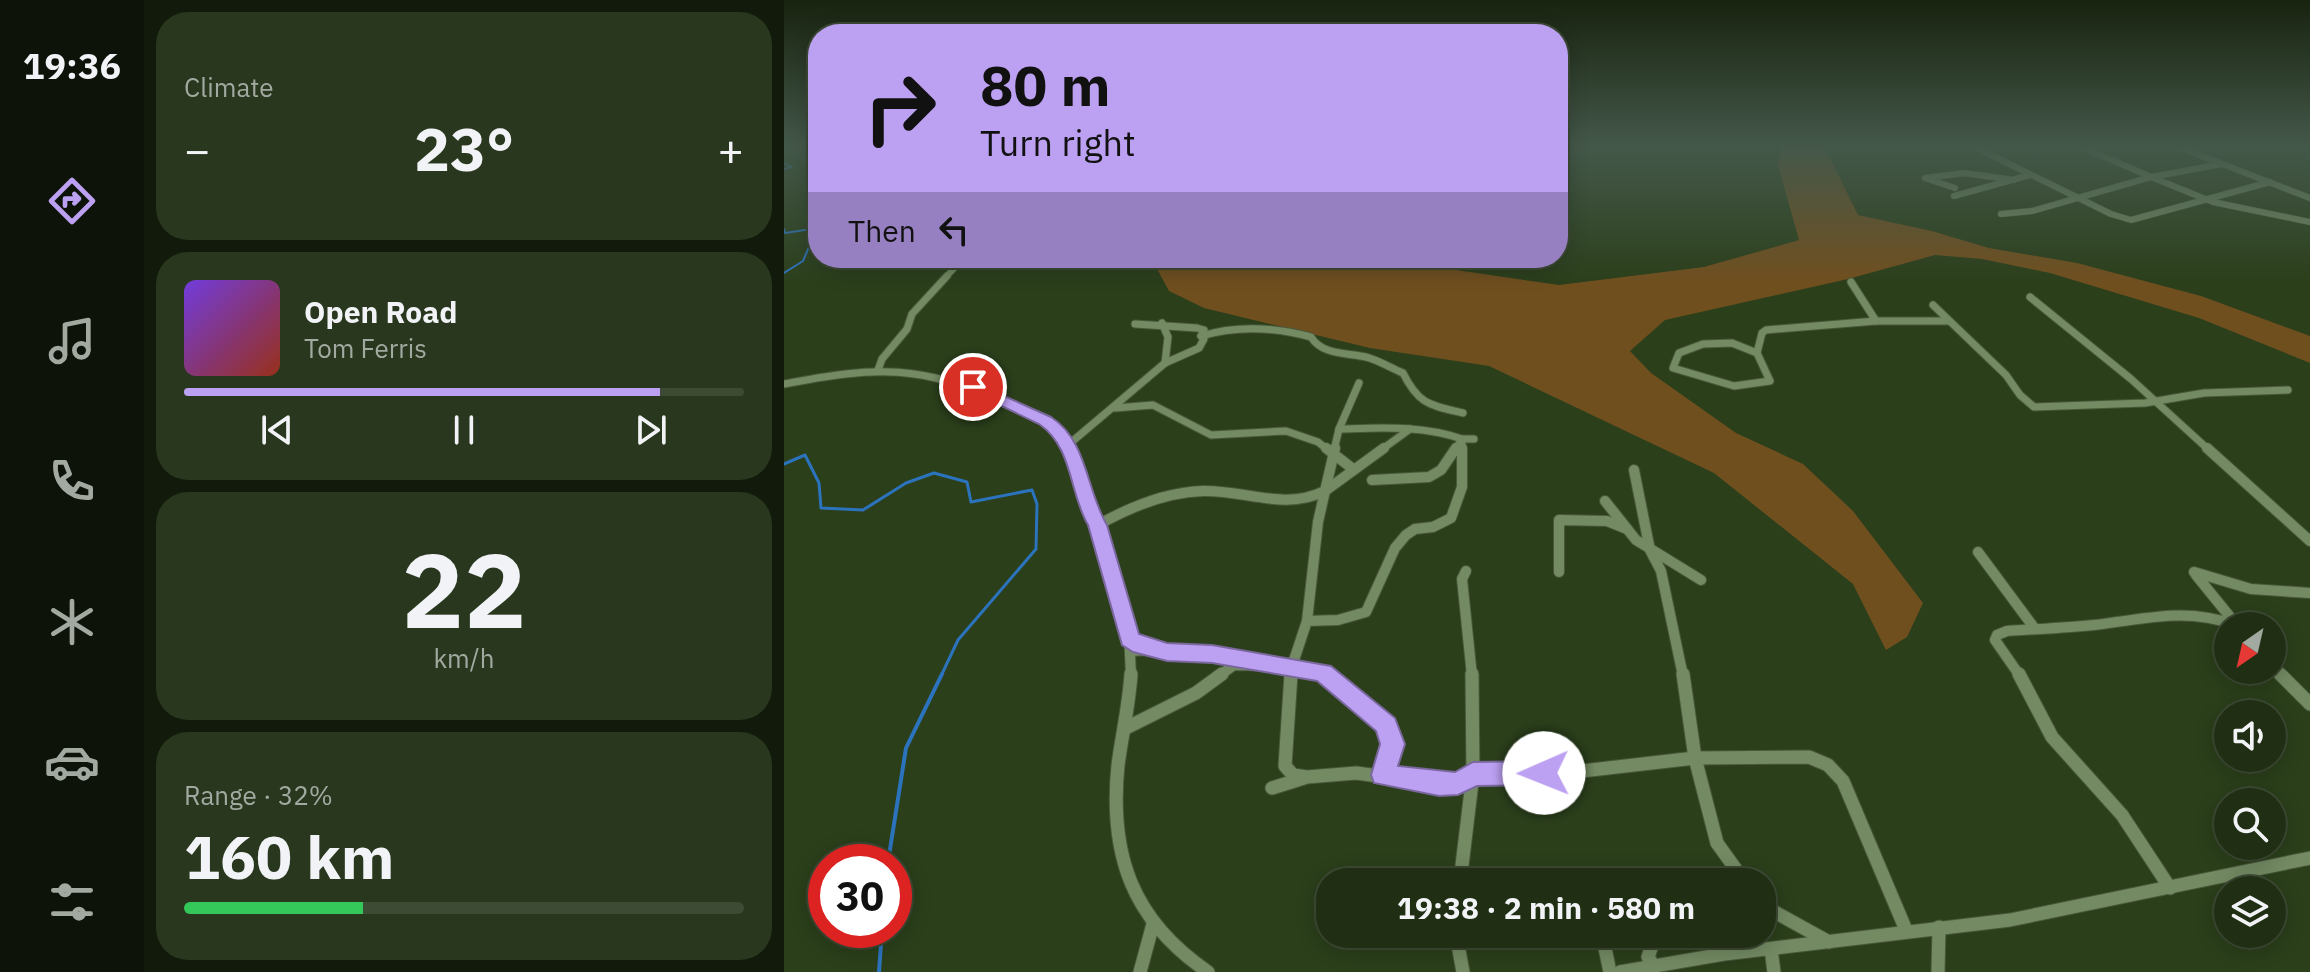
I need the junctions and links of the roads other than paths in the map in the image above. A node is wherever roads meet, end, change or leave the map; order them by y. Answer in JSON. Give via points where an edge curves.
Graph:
{"nodes":[{"id":1,"x":1968,"y":192,"type":"edge"},
{"id":2,"x":2068,"y":192,"type":"edge"},
{"id":3,"x":2095,"y":192,"type":"edge"},
{"id":4,"x":2191,"y":192,"type":"edge"},
{"id":5,"x":2232,"y":192,"type":"edge"},
{"id":6,"x":1954,"y":196,"type":"dead end"},
{"id":7,"x":2078,"y":197,"type":"junction"},
{"id":8,"x":2208,"y":199,"type":"junction"},
{"id":9,"x":2001,"y":214,"type":"dead end"},
{"id":10,"x":2310,"y":222,"type":"edge"},
{"id":11,"x":955,"y":268,"type":"edge"},
{"id":12,"x":1851,"y":282,"type":"dead end"},
{"id":13,"x":2030,"y":297,"type":"dead end"},
{"id":14,"x":1933,"y":305,"type":"dead end"},
{"id":15,"x":1876,"y":321,"type":"junction"},
{"id":16,"x":1949,"y":321,"type":"junction"},
{"id":17,"x":1162,"y":323,"type":"junction"},
{"id":18,"x":1135,"y":324,"type":"dead end"},
{"id":19,"x":1202,"y":333,"type":"junction"},
{"id":20,"x":1757,"y":353,"type":"junction"},
{"id":21,"x":1165,"y":363,"type":"junction"},
{"id":22,"x":878,"y":370,"type":"junction"},
{"id":23,"x":1359,"y":383,"type":"dead end"},
{"id":24,"x":784,"y":384,"type":"edge"},
{"id":25,"x":2288,"y":390,"type":"dead end"},
{"id":26,"x":2153,"y":399,"type":"junction"},
{"id":27,"x":1115,"y":408,"type":"junction"},
{"id":28,"x":1463,"y":413,"type":"dead end"},
{"id":29,"x":1339,"y":429,"type":"junction"},
{"id":30,"x":1410,"y":429,"type":"junction"},
{"id":31,"x":1462,"y":439,"type":"junction"},
{"id":32,"x":1474,"y":439,"type":"dead end"},
{"id":33,"x":1065,"y":441,"type":"junction"},
{"id":34,"x":1334,"y":454,"type":"junction"},
{"id":35,"x":1353,"y":469,"type":"junction"},
{"id":36,"x":1634,"y":470,"type":"dead end"},
{"id":37,"x":1372,"y":480,"type":"dead end"},
{"id":38,"x":1325,"y":491,"type":"junction"},
{"id":39,"x":1605,"y":501,"type":"dead end"},
{"id":40,"x":1098,"y":525,"type":"junction"},
{"id":41,"x":1627,"y":529,"type":"junction"},
{"id":42,"x":2310,"y":541,"type":"edge"},
{"id":43,"x":1650,"y":550,"type":"junction"},
{"id":44,"x":1978,"y":552,"type":"dead end"},
{"id":45,"x":1466,"y":571,"type":"dead end"},
{"id":46,"x":1559,"y":572,"type":"dead end"},
{"id":47,"x":1701,"y":580,"type":"dead end"},
{"id":48,"x":2310,"y":593,"type":"edge"},
{"id":49,"x":2226,"y":612,"type":"edge"},
{"id":50,"x":2214,"y":616,"type":"edge"},
{"id":51,"x":1307,"y":621,"type":"junction"},
{"id":52,"x":2035,"y":629,"type":"junction"},
{"id":53,"x":1130,"y":645,"type":"junction"},
{"id":54,"x":1292,"y":666,"type":"junction"},
{"id":55,"x":2286,"y":680,"type":"edge"},
{"id":56,"x":2310,"y":704,"type":"edge"},
{"id":57,"x":1126,"y":728,"type":"junction"},
{"id":58,"x":1695,"y":758,"type":"junction"},
{"id":59,"x":1473,"y":774,"type":"junction"},
{"id":60,"x":1383,"y":775,"type":"junction"},
{"id":61,"x":1307,"y":777,"type":"junction"},
{"id":62,"x":1272,"y":788,"type":"dead end"},
{"id":63,"x":2310,"y":858,"type":"edge"},
{"id":64,"x":1462,"y":868,"type":"edge"},
{"id":65,"x":1735,"y":868,"type":"edge"},
{"id":66,"x":2170,"y":888,"type":"junction"},
{"id":67,"x":1776,"y":913,"type":"edge"},
{"id":68,"x":1153,"y":924,"type":"junction"},
{"id":69,"x":1939,"y":927,"type":"junction"},
{"id":70,"x":1906,"y":930,"type":"junction"},
{"id":71,"x":1829,"y":943,"type":"junction"},
{"id":72,"x":1459,"y":948,"type":"edge"},
{"id":73,"x":1605,"y":948,"type":"edge"},
{"id":74,"x":1651,"y":948,"type":"edge"},
{"id":75,"x":1771,"y":949,"type":"junction"},
{"id":76,"x":1654,"y":966,"type":"junction"},
{"id":77,"x":1140,"y":972,"type":"edge"},
{"id":78,"x":1208,"y":972,"type":"edge"},
{"id":79,"x":1463,"y":972,"type":"edge"},
{"id":80,"x":1610,"y":972,"type":"edge"},
{"id":81,"x":1620,"y":972,"type":"edge"},
{"id":82,"x":1774,"y":972,"type":"edge"},
{"id":83,"x":1938,"y":972,"type":"edge"}],
"edges":[{"from":1,"to":6,"type":"street"},
{"from":2,"to":7,"type":"street"},
{"from":3,"to":7,"type":"street"},
{"from":4,"to":8,"type":"street"},
{"from":5,"to":8,"type":"street"},
{"from":7,"to":8,"type":"street","via":[[2131,220]]},
{"from":7,"to":9,"type":"street"},
{"from":8,"to":10,"type":"street"},
{"from":11,"to":22,"type":"street","via":[[912,314]]},
{"from":12,"to":15,"type":"street"},
{"from":13,"to":26,"type":"street"},
{"from":14,"to":16,"type":"street"},
{"from":15,"to":16,"type":"street"},
{"from":15,"to":20,"type":"street","via":[[1766,330]]},
{"from":16,"to":26,"type":"street","via":[[2034,407]]},
{"from":17,"to":18,"type":"street"},
{"from":17,"to":19,"type":"street"},
{"from":17,"to":21,"type":"street","via":[[1168,337]]},
{"from":19,"to":21,"type":"street","via":[[1199,348]]},
{"from":19,"to":28,"type":"street","via":[[1282,329],[1311,337],[1316,345],[1403,373],[1413,393],[1428,405]]},
{"from":20,"to":20,"type":"street","via":[[1771,378],[1767,384],[1719,383],[1673,368],[1679,353],[1703,344],[1732,343]]},
{"from":21,"to":27,"type":"street"},
{"from":22,"to":24,"type":"street"},
{"from":22,"to":33,"type":"street","via":[[929,373],[973,387],[1045,420]]},
{"from":23,"to":29,"type":"street"},
{"from":25,"to":26,"type":"street"},
{"from":26,"to":42,"type":"street"},
{"from":27,"to":33,"type":"street"},
{"from":27,"to":34,"type":"street","via":[[1153,405],[1211,435],[1286,431]]},
{"from":29,"to":30,"type":"street"},
{"from":29,"to":34,"type":"street"},
{"from":30,"to":31,"type":"street","via":[[1442,431]]},
{"from":30,"to":35,"type":"street"},
{"from":31,"to":32,"type":"street"},
{"from":31,"to":37,"type":"street","via":[[1441,470],[1429,477]]},
{"from":31,"to":51,"type":"street","via":[[1462,487],[1451,518],[1406,535],[1366,612]]},
{"from":33,"to":40,"type":"street"},
{"from":34,"to":35,"type":"street"},
{"from":34,"to":38,"type":"street"},
{"from":35,"to":38,"type":"street"},
{"from":36,"to":43,"type":"street"},
{"from":38,"to":40,"type":"street","via":[[1311,500],[1289,502],[1224,492],[1182,494]]},
{"from":38,"to":51,"type":"street"},
{"from":39,"to":41,"type":"street","via":[[1617,509]]},
{"from":40,"to":53,"type":"street"},
{"from":41,"to":43,"type":"street"},
{"from":41,"to":46,"type":"street","via":[[1607,521],[1559,520]]},
{"from":43,"to":47,"type":"street"},
{"from":43,"to":58,"type":"street","via":[[1666,592]]},
{"from":44,"to":52,"type":"street"},
{"from":45,"to":59,"type":"street","via":[[1462,579],[1474,697]]},
{"from":48,"to":49,"type":"street","via":[[2265,592],[2194,572]]},
{"from":50,"to":52,"type":"street","via":[[2147,614]]},
{"from":51,"to":54,"type":"street"},
{"from":52,"to":66,"type":"street","via":[[2007,631],[1995,640],[2018,671],[2052,737],[2122,815]]},
{"from":53,"to":54,"type":"street"},
{"from":53,"to":57,"type":"street"},
{"from":54,"to":57,"type":"street","via":[[1234,665],[1196,693]]},
{"from":54,"to":60,"type":"street","via":[[1323,673],[1387,725],[1392,744]]},
{"from":54,"to":61,"type":"street","via":[[1285,766],[1293,775]]},
{"from":55,"to":56,"type":"street"},
{"from":57,"to":68,"type":"street","via":[[1118,766],[1118,843],[1123,867]]},
{"from":58,"to":59,"type":"street","via":[[1573,772]]},
{"from":58,"to":65,"type":"street","via":[[1717,843]]},
{"from":58,"to":70,"type":"street","via":[[1809,757],[1834,768]]},
{"from":59,"to":60,"type":"street","via":[[1458,783],[1439,784]]},
{"from":59,"to":64,"type":"street"},
{"from":60,"to":61,"type":"street"},
{"from":61,"to":62,"type":"street"},
{"from":63,"to":66,"type":"street"},
{"from":66,"to":69,"type":"street","via":[[2010,920]]},
{"from":67,"to":71,"type":"street"},
{"from":68,"to":77,"type":"street"},
{"from":68,"to":78,"type":"street"},
{"from":69,"to":70,"type":"street"},
{"from":69,"to":83,"type":"street"},
{"from":70,"to":71,"type":"street"},
{"from":71,"to":75,"type":"street"},
{"from":72,"to":79,"type":"street"},
{"from":73,"to":80,"type":"street"},
{"from":74,"to":76,"type":"street","via":[[1648,957]]},
{"from":75,"to":76,"type":"street"},
{"from":75,"to":82,"type":"street"},
{"from":76,"to":81,"type":"street"}]}
